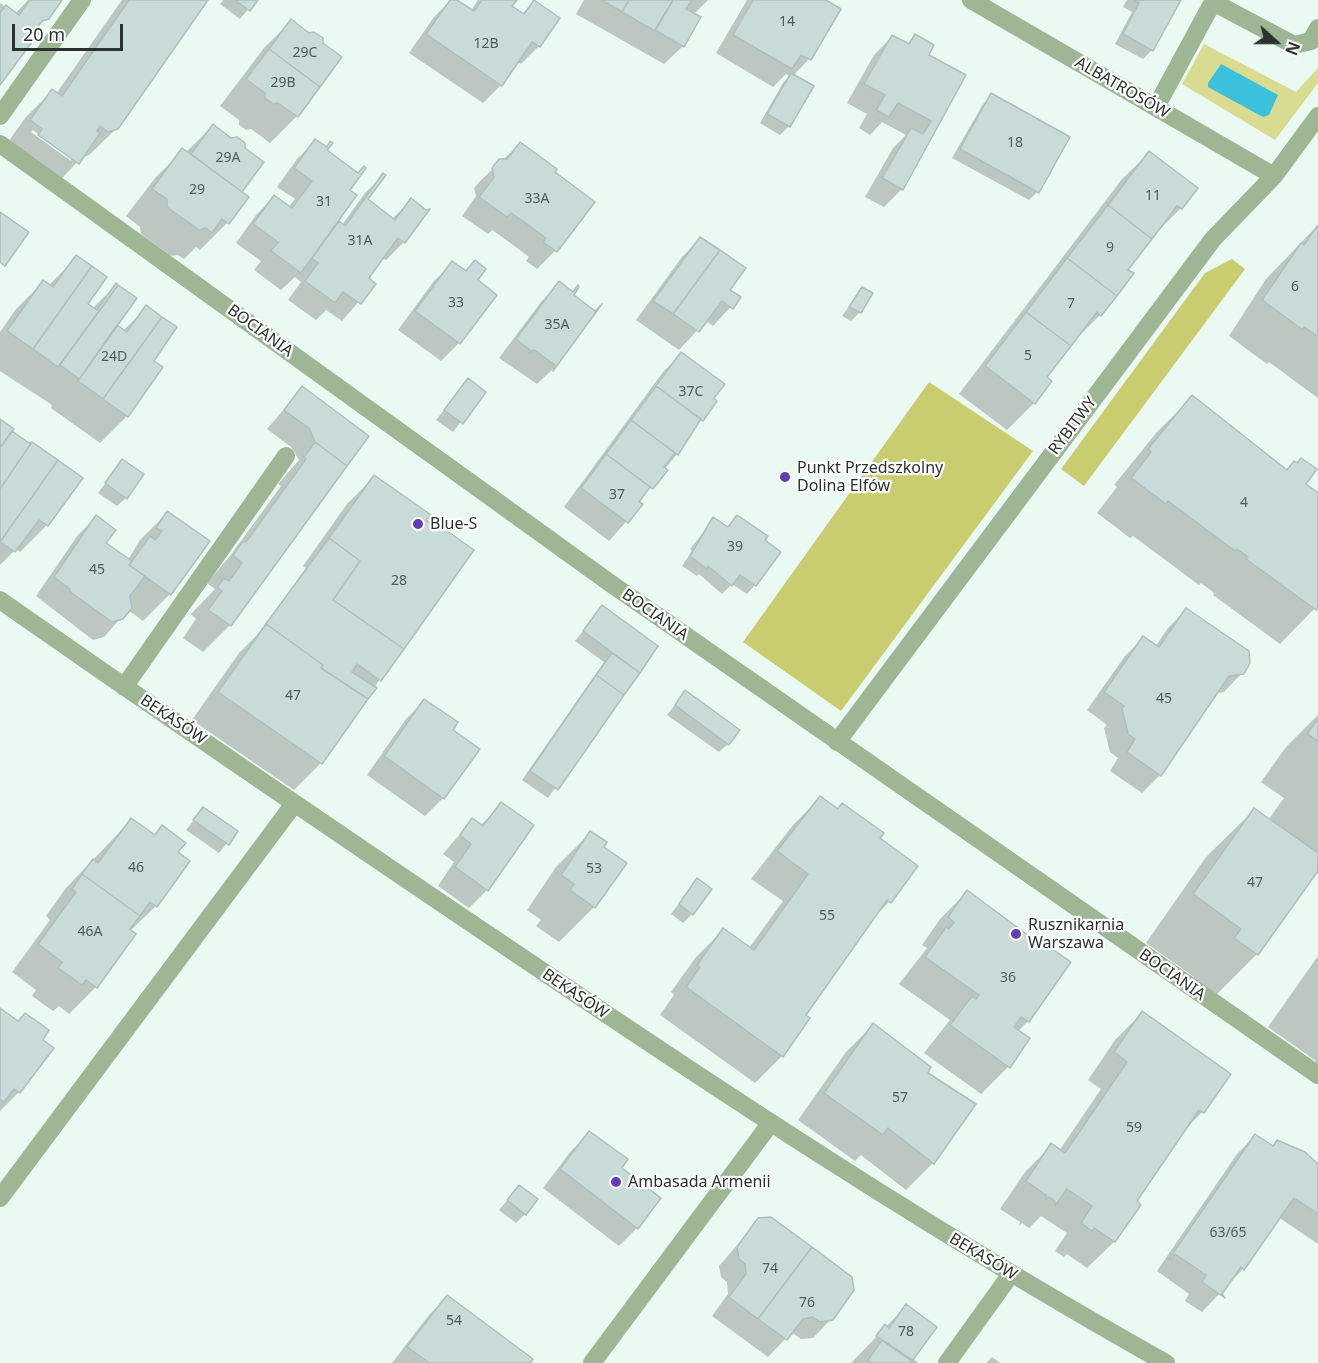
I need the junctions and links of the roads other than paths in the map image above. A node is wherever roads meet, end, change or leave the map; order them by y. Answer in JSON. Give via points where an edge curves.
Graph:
{"nodes":[{"id":1,"x":82,"y":0,"type":"edge"},
{"id":2,"x":970,"y":0,"type":"edge"},
{"id":3,"x":1213,"y":1,"type":"edge"},
{"id":4,"x":1318,"y":28,"type":"edge"},
{"id":5,"x":1156,"y":107,"type":"junction"},
{"id":6,"x":0,"y":116,"type":"edge"},
{"id":7,"x":1318,"y":116,"type":"edge"},
{"id":8,"x":0,"y":144,"type":"edge"},
{"id":9,"x":1274,"y":176,"type":"junction"},
{"id":10,"x":286,"y":456,"type":"dead end"},
{"id":11,"x":0,"y":600,"type":"edge"},
{"id":12,"x":124,"y":687,"type":"junction"},
{"id":13,"x":837,"y":742,"type":"junction"},
{"id":14,"x":294,"y":804,"type":"junction"},
{"id":15,"x":1318,"y":1075,"type":"edge"},
{"id":16,"x":770,"y":1124,"type":"junction"},
{"id":17,"x":0,"y":1198,"type":"edge"},
{"id":18,"x":1011,"y":1274,"type":"junction"},
{"id":19,"x":592,"y":1363,"type":"edge"},
{"id":20,"x":947,"y":1363,"type":"edge"},
{"id":21,"x":1166,"y":1363,"type":"edge"}],
"edges":[{"from":1,"to":6,"type":"street"},
{"from":2,"to":5,"type":"street","name":"ALBATROSÓW"},
{"from":3,"to":4,"type":"street","via":[[1293,45],[1311,41]]},
{"from":3,"to":5,"type":"street"},
{"from":5,"to":9,"type":"street","name":"ALBATROSÓW"},
{"from":7,"to":9,"type":"street","name":"RYBITWY"},
{"from":8,"to":13,"type":"street","name":"BOCIANIA","via":[[556,545]]},
{"from":9,"to":13,"type":"street","name":"RYBITWY","via":[[1213,240]]},
{"from":10,"to":12,"type":"street"},
{"from":11,"to":12,"type":"street","name":"BEKASÓW"},
{"from":12,"to":14,"type":"street","name":"BEKASÓW"},
{"from":13,"to":15,"type":"street","name":"BOCIANIA"},
{"from":14,"to":16,"type":"street","name":"BEKASÓW"},
{"from":14,"to":17,"type":"street"},
{"from":16,"to":18,"type":"street","name":"BEKASÓW"},
{"from":16,"to":19,"type":"street"},
{"from":18,"to":20,"type":"street"},
{"from":18,"to":21,"type":"street","name":"BEKASÓW"}]}
